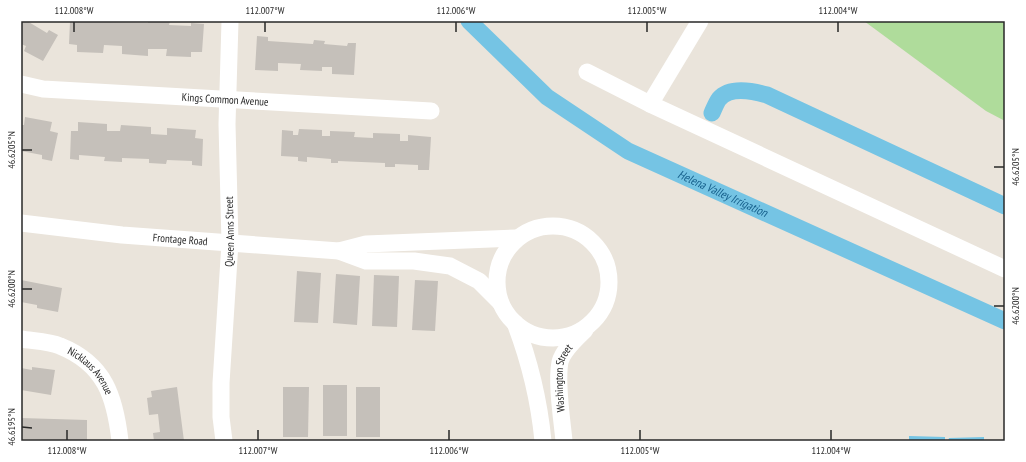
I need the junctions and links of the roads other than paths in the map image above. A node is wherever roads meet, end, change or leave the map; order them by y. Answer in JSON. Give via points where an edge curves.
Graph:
{"nodes":[{"id":1,"x":230,"y":21,"type":"edge"},
{"id":2,"x":700,"y":21,"type":"edge"},
{"id":3,"x":587,"y":72,"type":"dead end"},
{"id":4,"x":21,"y":84,"type":"edge"},
{"id":5,"x":228,"y":99,"type":"junction"},
{"id":6,"x":650,"y":104,"type":"junction"},
{"id":7,"x":431,"y":111,"type":"dead end"},
{"id":8,"x":21,"y":223,"type":"edge"},
{"id":9,"x":516,"y":238,"type":"junction"},
{"id":10,"x":230,"y":243,"type":"junction"},
{"id":11,"x":339,"y":251,"type":"junction"},
{"id":12,"x":1005,"y":269,"type":"edge"},
{"id":13,"x":500,"y":302,"type":"junction"},
{"id":14,"x":515,"y":324,"type":"junction"},
{"id":15,"x":591,"y":324,"type":"junction"},
{"id":16,"x":21,"y":339,"type":"edge"},
{"id":17,"x":120,"y":441,"type":"edge"},
{"id":18,"x":224,"y":441,"type":"edge"},
{"id":19,"x":543,"y":441,"type":"edge"},
{"id":20,"x":564,"y":441,"type":"edge"}],
"edges":[{"from":1,"to":5,"type":"street","name":"Queen Anns Street"},
{"from":2,"to":6,"type":"street"},
{"from":3,"to":6,"type":"street"},
{"from":4,"to":5,"type":"street","name":"Kings Common Avenue","via":[[43,89]]},
{"from":5,"to":7,"type":"street","name":"Kings Common Avenue"},
{"from":5,"to":10,"type":"street","name":"Queen Anns Street"},
{"from":6,"to":12,"type":"street"},
{"from":8,"to":10,"type":"street","name":"Frontage Road","via":[[122,235]]},
{"from":9,"to":11,"type":"street","name":"Frontage Road","via":[[366,244]]},
{"from":9,"to":13,"type":"street","via":[[505,252],[498,268],[496,285]]},
{"from":9,"to":15,"type":"street","via":[[548,225],[566,227],[582,234],[596,245],[605,260],[609,277],[608,294],[602,310]]},
{"from":10,"to":11,"type":"street","name":"Frontage Road"},
{"from":10,"to":18,"type":"street","name":"Queen Anns Street","via":[[221,383]]},
{"from":11,"to":13,"type":"street","name":"Frontage Road","via":[[366,261],[414,261],[450,266],[479,281]]},
{"from":13,"to":14,"type":"street"},
{"from":14,"to":15,"type":"street","via":[[532,334],[553,338],[573,334]]},
{"from":14,"to":19,"type":"street","name":"Washington Street","via":[[527,355],[540,409]]},
{"from":15,"to":20,"type":"street","name":"Washington Street","via":[[568,347],[560,362],[559,397]]},
{"from":16,"to":17,"type":"street","name":"Nicklaus Avenue","via":[[59,345],[79,355],[101,376],[114,402]]}]}
